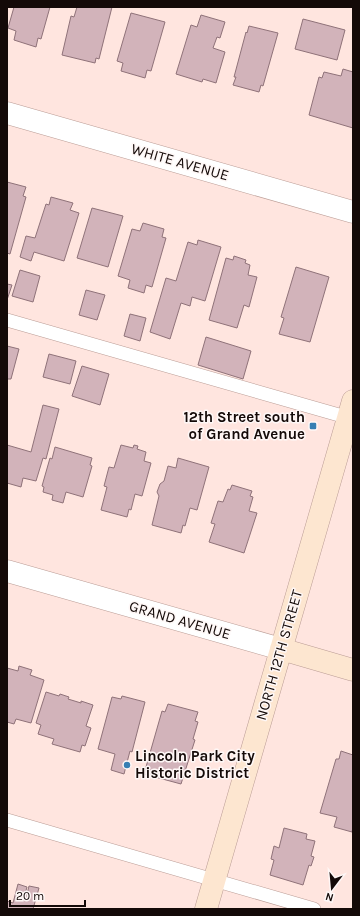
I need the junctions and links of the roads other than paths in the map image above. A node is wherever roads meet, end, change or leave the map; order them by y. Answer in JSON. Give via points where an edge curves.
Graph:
{"nodes":[{"id":1,"x":7,"y":113,"type":"edge"},
{"id":2,"x":353,"y":212,"type":"edge"},
{"id":3,"x":7,"y":320,"type":"edge"},
{"id":4,"x":351,"y":412,"type":"edge"},
{"id":5,"x":7,"y":571,"type":"edge"},
{"id":6,"x":281,"y":650,"type":"junction"},
{"id":7,"x":353,"y":670,"type":"edge"},
{"id":8,"x":7,"y":820,"type":"edge"},
{"id":9,"x":214,"y":880,"type":"junction"},
{"id":10,"x":206,"y":909,"type":"edge"},
{"id":11,"x":314,"y":909,"type":"edge"}],
"edges":[{"from":1,"to":2,"type":"street","name":"WHITE AVENUE"},
{"from":3,"to":4,"type":"lane"},
{"from":4,"to":6,"type":"main road","name":"NORTH 12TH STREET"},
{"from":5,"to":6,"type":"street","name":"GRAND AVENUE"},
{"from":6,"to":7,"type":"main road","name":"GRAND AVENUE"},
{"from":6,"to":9,"type":"main road","name":"NORTH 12TH STREET"},
{"from":8,"to":9,"type":"lane"},
{"from":9,"to":10,"type":"main road","name":"NORTH 12TH STREET"},
{"from":9,"to":11,"type":"lane"}]}
